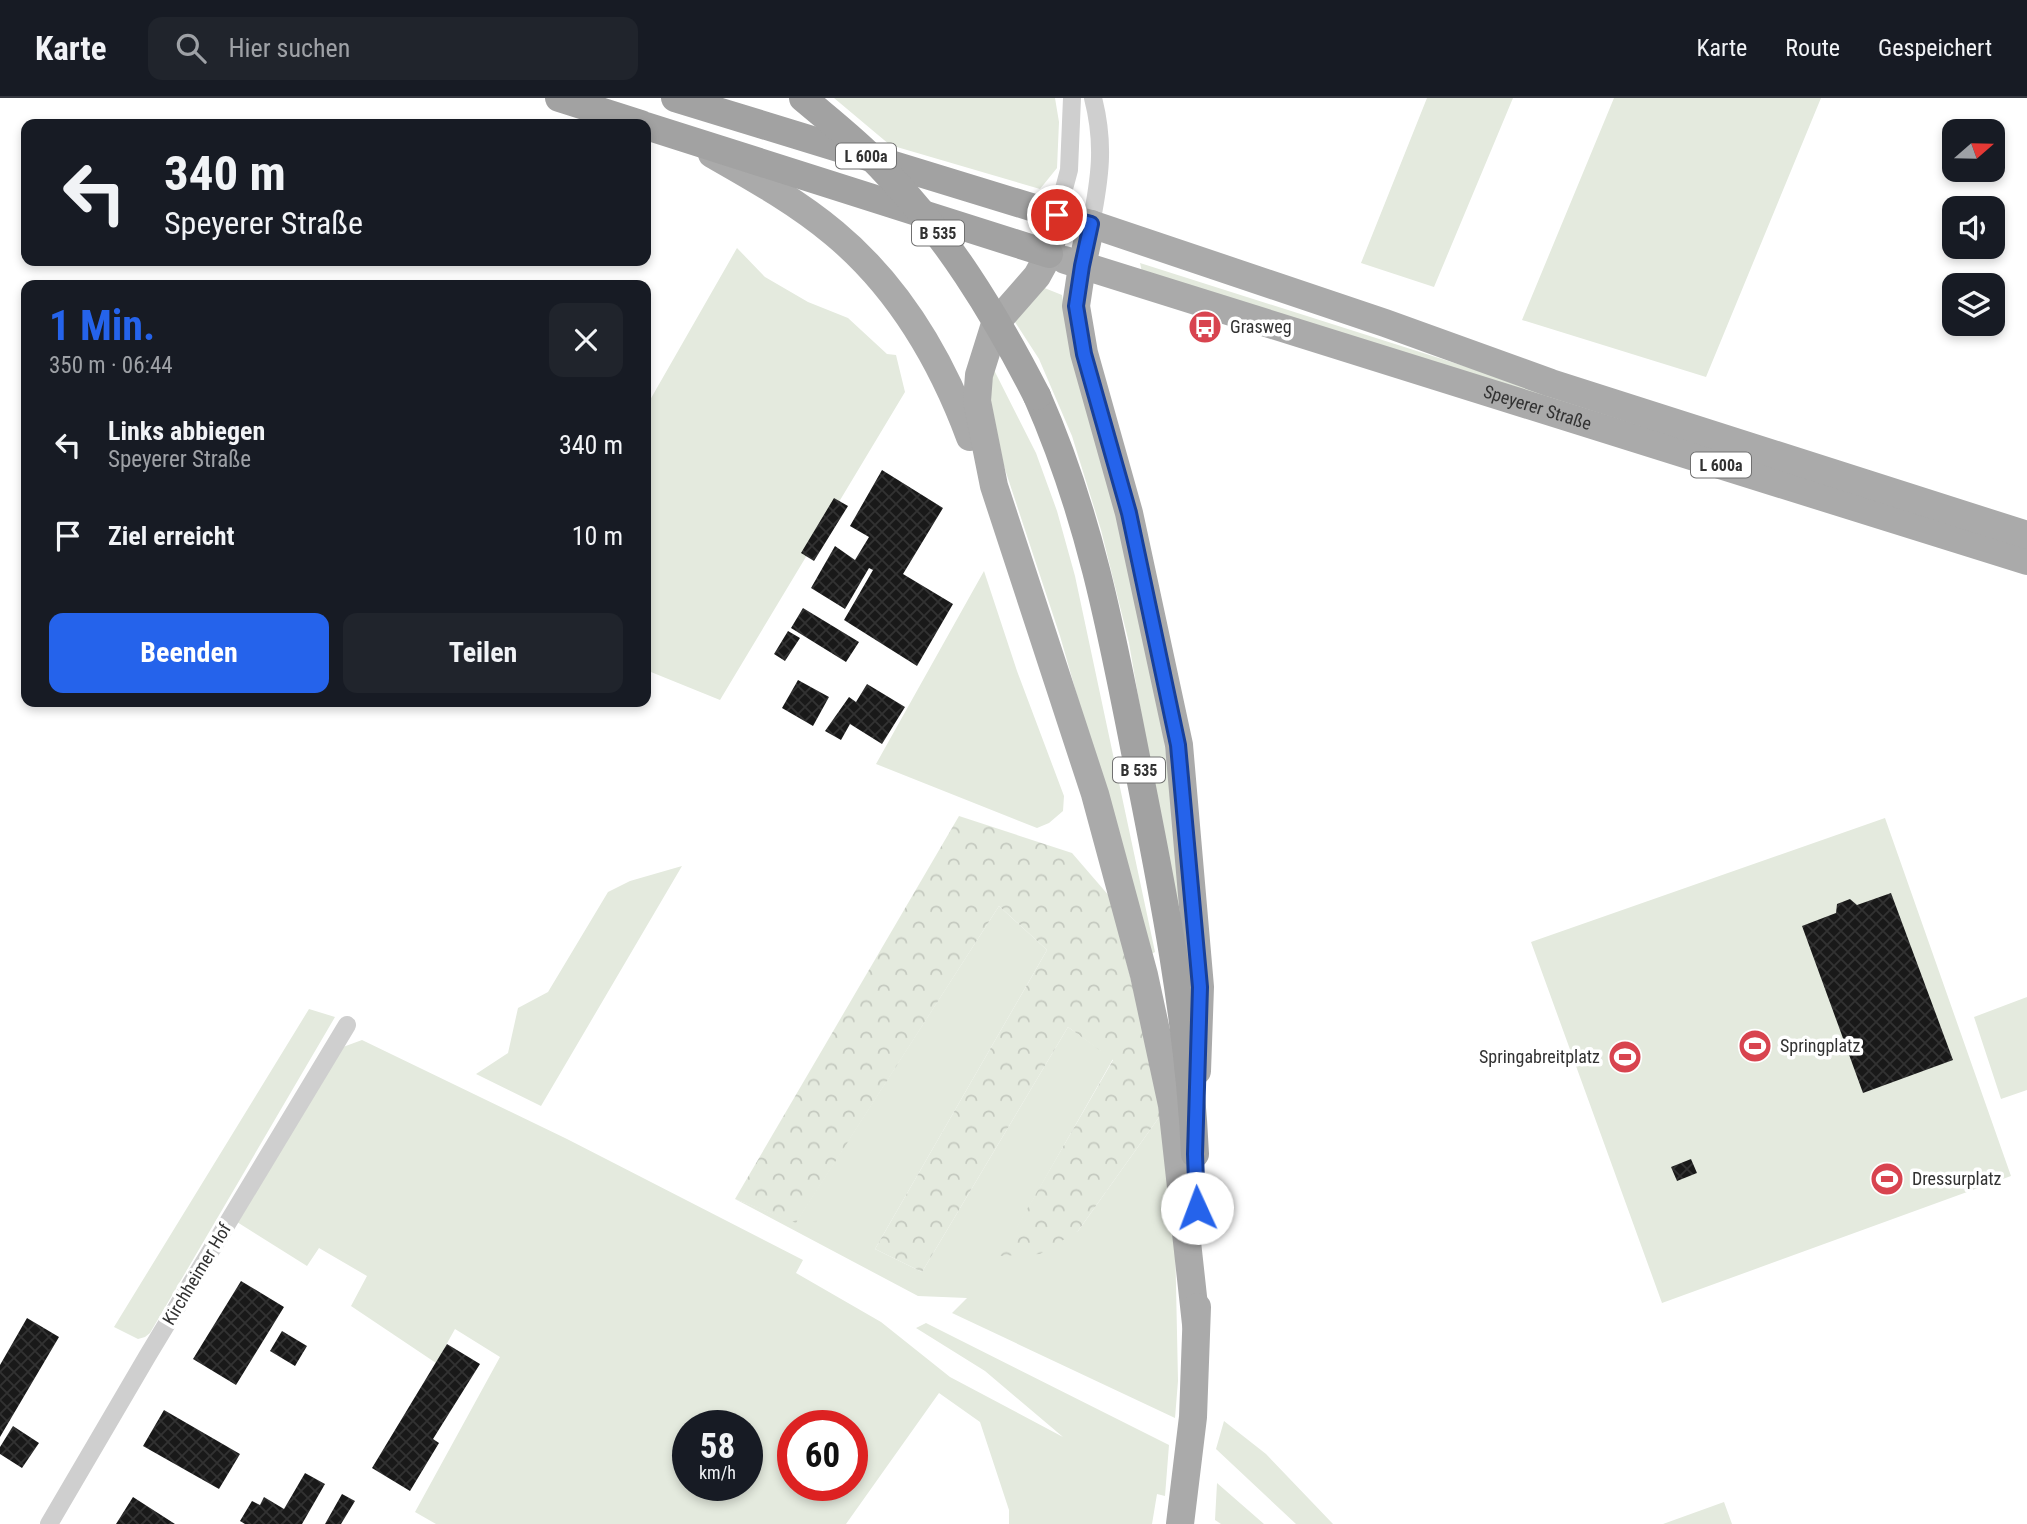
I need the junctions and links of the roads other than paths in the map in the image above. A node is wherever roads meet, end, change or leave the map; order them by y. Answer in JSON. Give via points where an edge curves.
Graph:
{"nodes":[{"id":1,"x":559,"y":98,"type":"edge"},
{"id":2,"x":675,"y":98,"type":"edge"},
{"id":3,"x":803,"y":98,"type":"edge"},
{"id":4,"x":1072,"y":98,"type":"edge"},
{"id":5,"x":1093,"y":98,"type":"edge"},
{"id":6,"x":625,"y":119,"type":"edge"},
{"id":7,"x":651,"y":127,"type":"edge"},
{"id":8,"x":686,"y":138,"type":"junction"},
{"id":9,"x":1057,"y":215,"type":"junction"},
{"id":10,"x":1091,"y":224,"type":"junction"},
{"id":11,"x":1049,"y":254,"type":"junction"},
{"id":12,"x":1082,"y":266,"type":"junction"},
{"id":13,"x":994,"y":486,"type":"junction"},
{"id":14,"x":2027,"y":535,"type":"edge"},
{"id":15,"x":2027,"y":562,"type":"edge"},
{"id":16,"x":347,"y":1025,"type":"dead end"},
{"id":17,"x":1195,"y":1154,"type":"junction"},
{"id":18,"x":1196,"y":1324,"type":"junction"},
{"id":19,"x":49,"y":1524,"type":"edge"},
{"id":20,"x":1180,"y":1524,"type":"edge"}],
"edges":[{"from":1,"to":6,"type":"highway","number":"B 535"},
{"from":2,"to":9,"type":"highway","number":"L 600a"},
{"from":3,"to":17,"type":"highway","number":"B 535","bridge":true,"via":[[880,165],[939,233],[984,299],[1037,396],[1070,477],[1103,593],[1147,809],[1180,996]]},
{"from":4,"to":9,"type":"street","via":[[1069,170]]},
{"from":5,"to":10,"type":"street","via":[[1101,174]]},
{"from":7,"to":8,"type":"highway","number":"B 535"},
{"from":8,"to":11,"type":"highway","number":"L 600a"},
{"from":8,"to":13,"type":"main road","number":"B 535","via":[[802,208],[857,253],[903,307],[947,378]]},
{"from":9,"to":10,"type":"main road","name":"Speyerer Straße","number":"L 600a"},
{"from":9,"to":11,"type":"main road"},
{"from":10,"to":12,"type":"main road"},
{"from":10,"to":14,"type":"main road","name":"Speyerer Straße","number":"L 600a","via":[[1551,383]]},
{"from":11,"to":12,"type":"main road","name":"Speyerer Straße","number":"L 600a"},
{"from":11,"to":13,"type":"main road","via":[[1037,276],[995,324],[979,375],[977,401]]},
{"from":12,"to":15,"type":"main road","name":"Speyerer Straße","number":"L 600a"},
{"from":12,"to":17,"type":"main road","via":[[1076,306],[1084,354],[1129,513],[1178,745],[1200,987]]},
{"from":13,"to":18,"type":"main road","number":"B 535","via":[[1095,794],[1144,975],[1172,1105]]},
{"from":16,"to":19,"type":"street","name":"Kirchheimer Hof"},
{"from":17,"to":18,"type":"main road","number":"B 535"},
{"from":18,"to":20,"type":"main road","number":"B 535","via":[[1193,1417]]}]}
